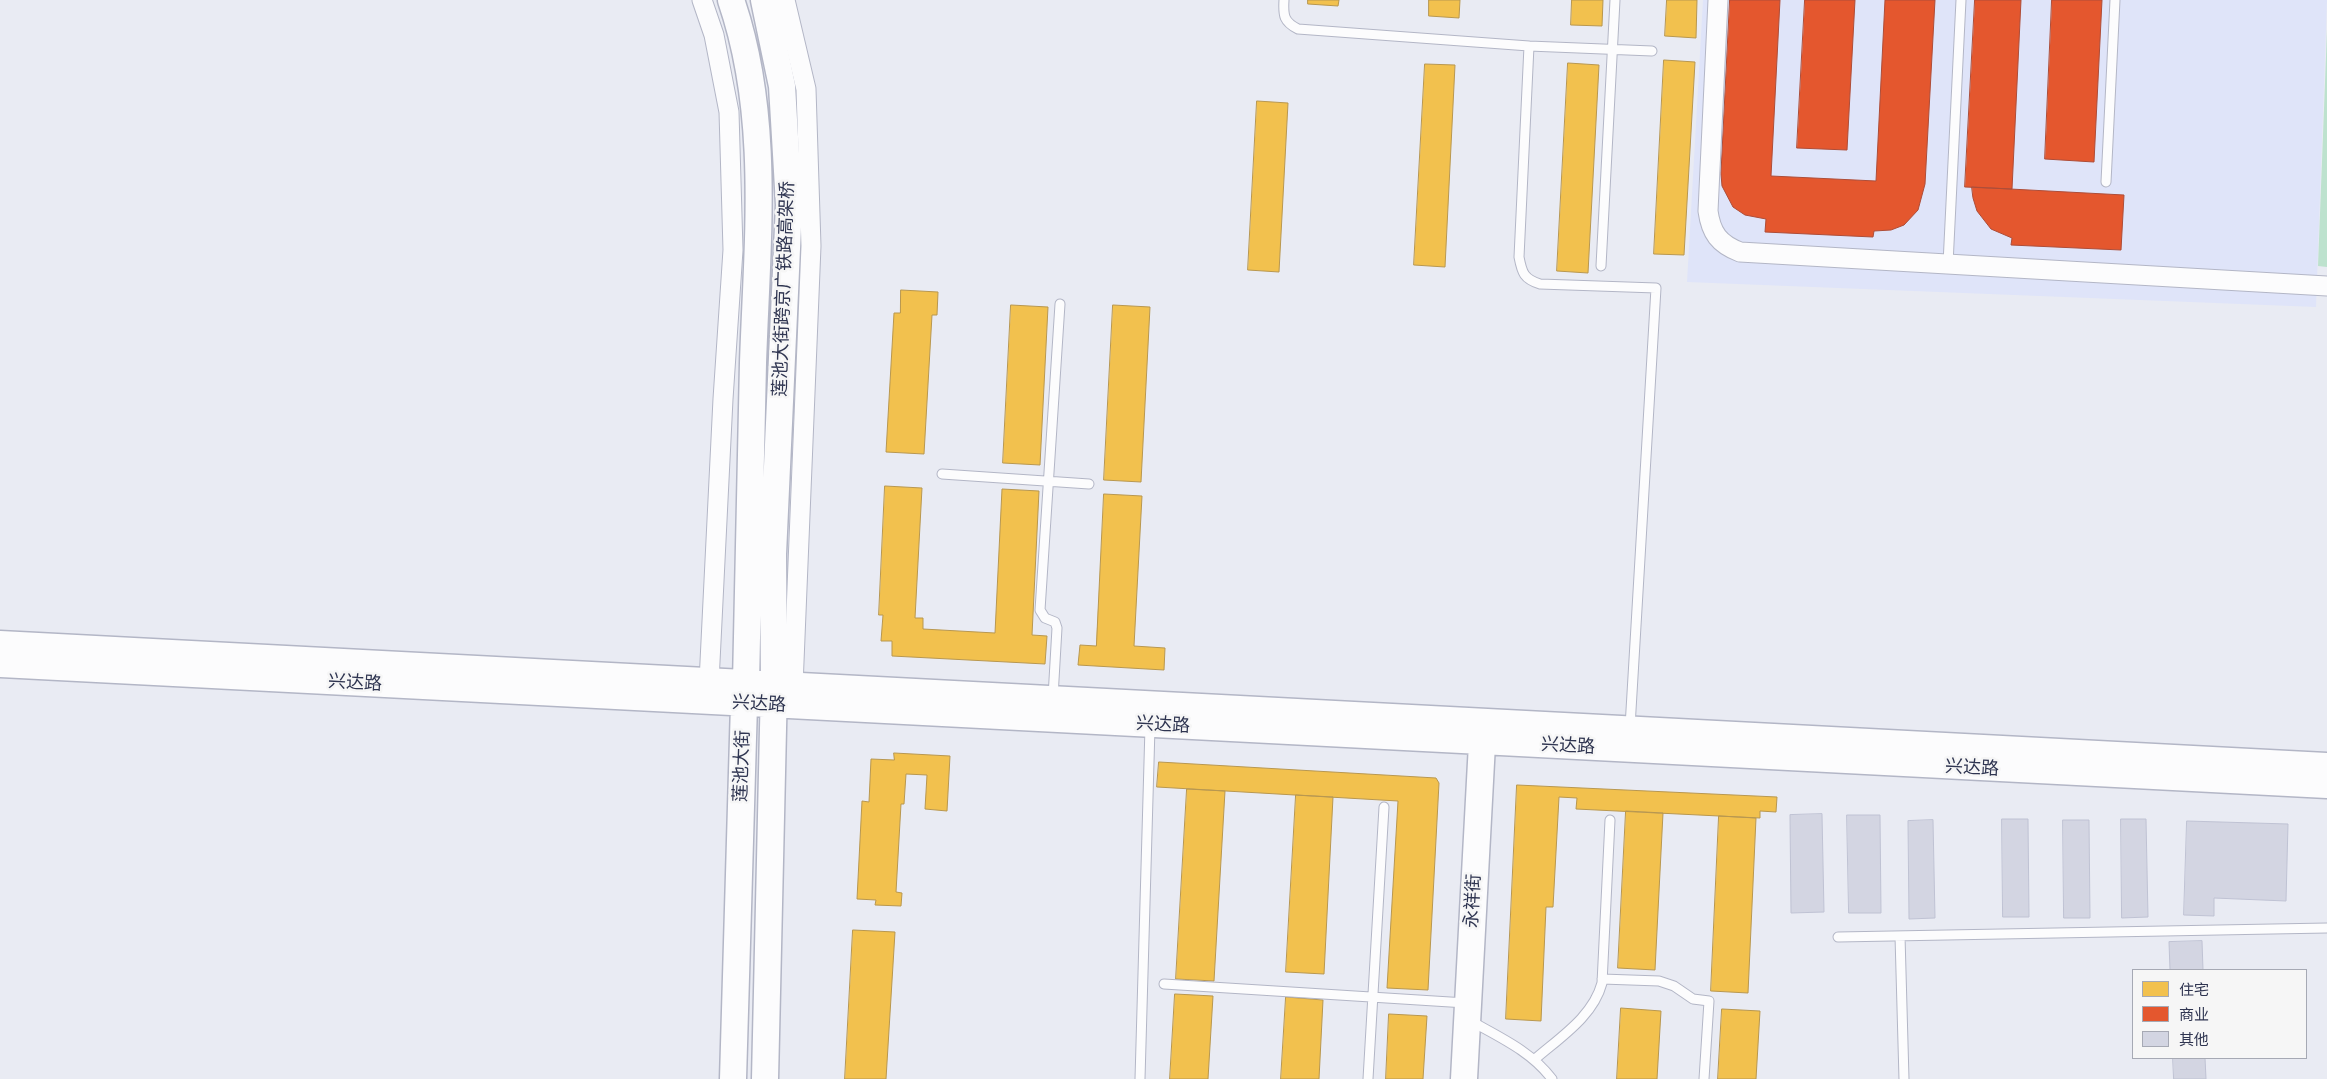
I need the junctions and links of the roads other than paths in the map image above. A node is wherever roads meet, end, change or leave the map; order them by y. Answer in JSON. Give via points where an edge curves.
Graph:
{"nodes":[{"id":1,"x":702,"y":0,"type":"edge"},
{"id":2,"x":731,"y":0,"type":"edge"},
{"id":3,"x":764,"y":0,"type":"edge"},
{"id":4,"x":785,"y":0,"type":"edge"},
{"id":5,"x":1284,"y":0,"type":"edge"},
{"id":6,"x":1615,"y":0,"type":"edge"},
{"id":7,"x":1718,"y":0,"type":"edge"},
{"id":8,"x":1961,"y":0,"type":"edge"},
{"id":9,"x":2115,"y":0,"type":"edge"},
{"id":10,"x":1529,"y":46,"type":"junction"},
{"id":11,"x":1612,"y":50,"type":"junction"},
{"id":12,"x":1652,"y":51,"type":"dead end"},
{"id":13,"x":2106,"y":182,"type":"dead end"},
{"id":14,"x":1948,"y":264,"type":"junction"},
{"id":15,"x":1601,"y":266,"type":"dead end"},
{"id":16,"x":2327,"y":286,"type":"edge"},
{"id":17,"x":1060,"y":304,"type":"dead end"},
{"id":18,"x":750,"y":452,"type":"joint"},
{"id":19,"x":777,"y":460,"type":"joint"},
{"id":20,"x":942,"y":474,"type":"dead end"},
{"id":21,"x":1048,"y":481,"type":"junction"},
{"id":22,"x":1089,"y":484,"type":"dead end"},
{"id":23,"x":0,"y":644,"type":"edge"},
{"id":24,"x":0,"y":664,"type":"edge"},
{"id":25,"x":709,"y":682,"type":"junction"},
{"id":26,"x":779,"y":692,"type":"junction"},
{"id":27,"x":745,"y":694,"type":"junction"},
{"id":28,"x":1053,"y":700,"type":"junction"},
{"id":29,"x":1150,"y":724,"type":"junction"},
{"id":30,"x":1630,"y":730,"type":"junction"},
{"id":31,"x":1482,"y":732,"type":"junction"},
{"id":32,"x":2327,"y":766,"type":"edge"},
{"id":33,"x":2327,"y":785,"type":"edge"},
{"id":34,"x":1384,"y":807,"type":"dead end"},
{"id":35,"x":1610,"y":820,"type":"dead end"},
{"id":36,"x":2327,"y":928,"type":"edge"},
{"id":37,"x":1900,"y":936,"type":"junction"},
{"id":38,"x":1838,"y":937,"type":"dead end"},
{"id":39,"x":1602,"y":979,"type":"junction"},
{"id":40,"x":1164,"y":984,"type":"dead end"},
{"id":41,"x":1373,"y":997,"type":"junction"},
{"id":42,"x":1468,"y":1011,"type":"junction"},
{"id":43,"x":1534,"y":1060,"type":"junction"},
{"id":44,"x":733,"y":1079,"type":"edge"},
{"id":45,"x":766,"y":1079,"type":"edge"},
{"id":46,"x":1140,"y":1079,"type":"edge"},
{"id":47,"x":1368,"y":1079,"type":"edge"},
{"id":48,"x":1464,"y":1079,"type":"edge"},
{"id":49,"x":1552,"y":1079,"type":"edge"},
{"id":50,"x":1704,"y":1079,"type":"edge"},
{"id":51,"x":1904,"y":1079,"type":"edge"}],
"edges":[{"from":1,"to":25,"type":"street","via":[[714,35],[729,112],[734,250]]},
{"from":2,"to":18,"type":"main road","name":"莲池大街跨京广铁路高架桥","via":[[752,85],[760,172]]},
{"from":3,"to":19,"type":"main road","name":"莲池大街跨京广铁路高架桥","via":[[782,86],[789,205]]},
{"from":4,"to":26,"type":"street","via":[[806,89],[811,246]]},
{"from":5,"to":10,"type":"lane","via":[[1283,17],[1298,29]]},
{"from":6,"to":11,"type":"lane"},
{"from":7,"to":14,"type":"street","via":[[1708,211],[1716,239],[1740,252]]},
{"from":8,"to":14,"type":"lane"},
{"from":9,"to":13,"type":"lane"},
{"from":10,"to":11,"type":"lane"},
{"from":10,"to":30,"type":"lane","via":[[1518,257],[1522,273],[1540,284],[1656,288]]},
{"from":11,"to":12,"type":"lane"},
{"from":11,"to":15,"type":"lane"},
{"from":14,"to":16,"type":"street"},
{"from":17,"to":21,"type":"lane"},
{"from":18,"to":27,"type":"main road","name":"莲池大街"},
{"from":19,"to":26,"type":"main road","name":"莲池大街","via":[[773,554]]},
{"from":20,"to":21,"type":"lane"},
{"from":21,"to":22,"type":"lane"},
{"from":21,"to":28,"type":"lane","via":[[1040,610],[1044,618],[1055,622],[1057,628]]},
{"from":23,"to":25,"type":"main road","name":"兴达路"},
{"from":24,"to":27,"type":"main road","name":"兴达路"},
{"from":25,"to":27,"type":"main road","name":"兴达路"},
{"from":26,"to":27,"type":"main road","name":"兴达路"},
{"from":26,"to":28,"type":"main road","name":"兴达路"},
{"from":26,"to":29,"type":"main road","name":"兴达路"},
{"from":26,"to":45,"type":"main road","name":"莲池大街"},
{"from":27,"to":44,"type":"main road","name":"莲池大街"},
{"from":28,"to":31,"type":"main road","name":"兴达路"},
{"from":29,"to":31,"type":"main road","name":"兴达路"},
{"from":29,"to":46,"type":"lane"},
{"from":30,"to":31,"type":"main road","name":"兴达路"},
{"from":30,"to":32,"type":"main road","name":"兴达路"},
{"from":31,"to":33,"type":"main road","name":"兴达路"},
{"from":31,"to":42,"type":"main road","name":"永祥街"},
{"from":34,"to":41,"type":"lane"},
{"from":35,"to":39,"type":"lane"},
{"from":36,"to":37,"type":"lane"},
{"from":37,"to":38,"type":"lane"},
{"from":37,"to":51,"type":"lane"},
{"from":39,"to":43,"type":"lane","via":[[1592,1009]]},
{"from":39,"to":50,"type":"lane","via":[[1659,981],[1674,986],[1693,999],[1709,1001]]},
{"from":40,"to":41,"type":"lane"},
{"from":41,"to":42,"type":"lane"},
{"from":41,"to":47,"type":"lane"},
{"from":42,"to":43,"type":"lane"},
{"from":42,"to":48,"type":"main road","name":"永祥街"},
{"from":43,"to":49,"type":"lane"}]}
